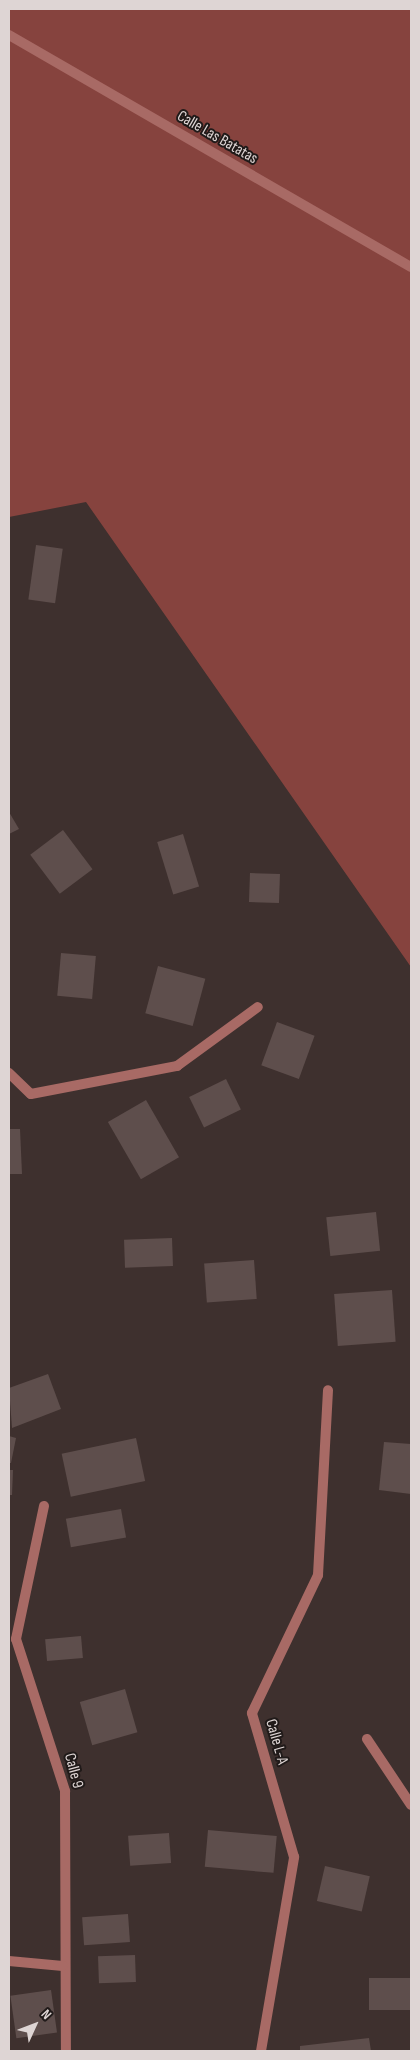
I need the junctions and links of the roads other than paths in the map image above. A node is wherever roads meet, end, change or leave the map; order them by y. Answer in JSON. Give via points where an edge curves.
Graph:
{"nodes":[{"id":1,"x":9,"y":35,"type":"edge"},
{"id":2,"x":411,"y":266,"type":"edge"},
{"id":3,"x":258,"y":1007,"type":"dead end"},
{"id":4,"x":9,"y":1073,"type":"edge"},
{"id":5,"x":328,"y":1390,"type":"dead end"},
{"id":6,"x":44,"y":1506,"type":"dead end"},
{"id":7,"x":367,"y":1740,"type":"dead end"},
{"id":8,"x":411,"y":1805,"type":"edge"},
{"id":9,"x":9,"y":1961,"type":"edge"},
{"id":10,"x":63,"y":1966,"type":"junction"},
{"id":11,"x":66,"y":2051,"type":"edge"},
{"id":12,"x":261,"y":2051,"type":"edge"}],
"edges":[{"from":1,"to":2,"type":"street","name":"Calle Las Batatas"},
{"from":3,"to":4,"type":"street","via":[[177,1066],[30,1094]]},
{"from":5,"to":12,"type":"street","name":"Calle L-A","via":[[318,1575],[252,1713],[294,1857]]},
{"from":6,"to":10,"type":"street","name":"Calle 9","via":[[16,1639],[65,1791]]},
{"from":7,"to":8,"type":"street"},
{"from":9,"to":10,"type":"street"},
{"from":10,"to":11,"type":"street","name":"Calle 9"}]}
